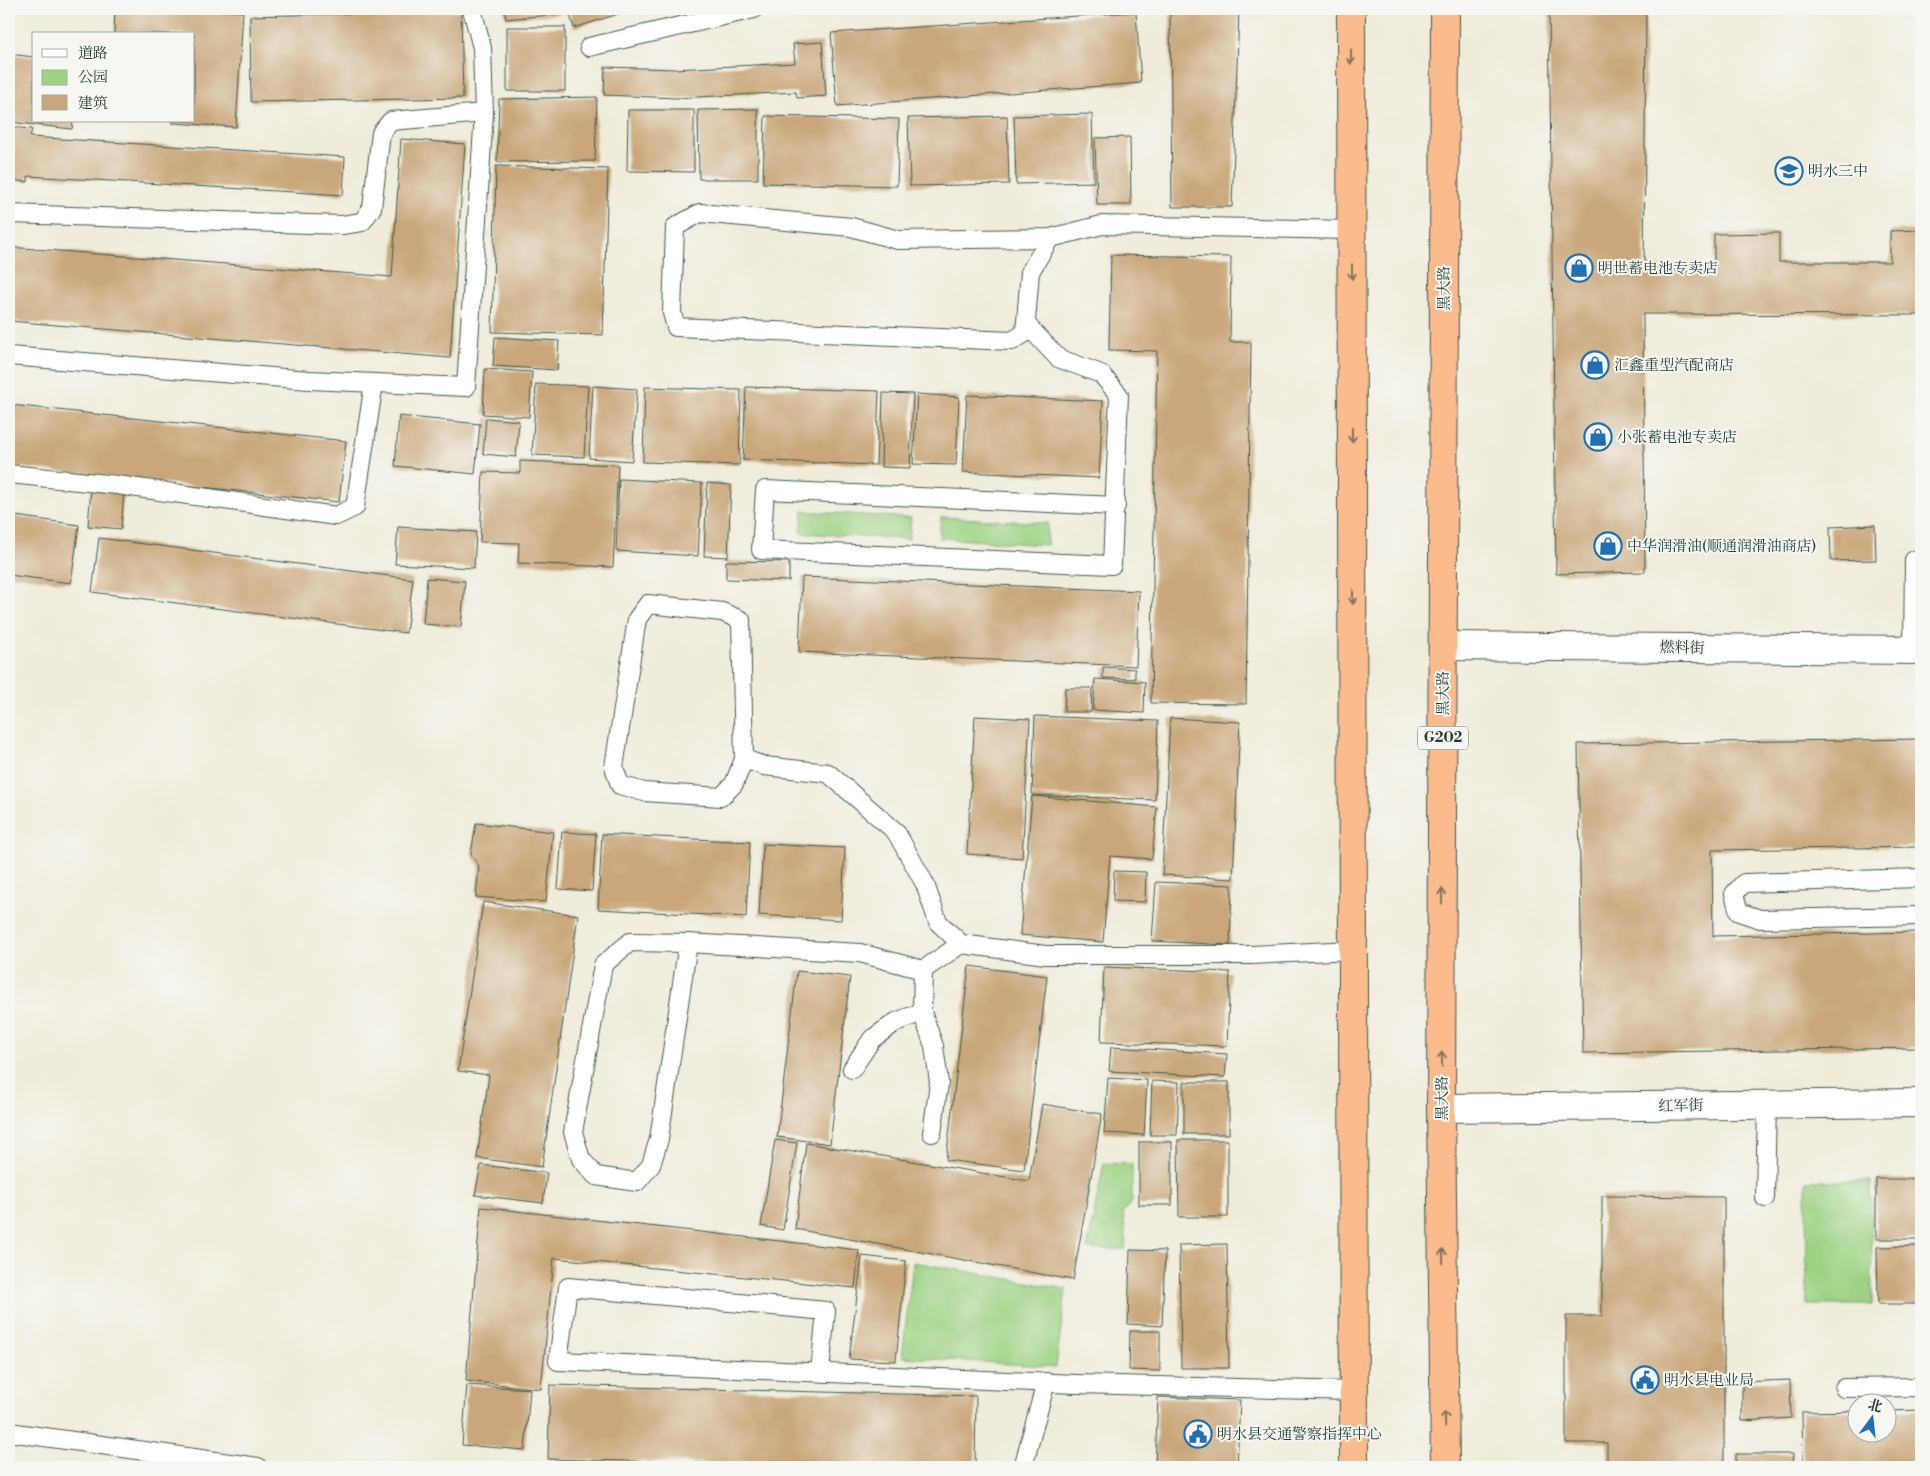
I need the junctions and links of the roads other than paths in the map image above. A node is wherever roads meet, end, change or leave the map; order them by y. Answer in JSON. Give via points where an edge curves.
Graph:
{"nodes":[{"id":1,"x":472,"y":9,"type":"edge"},
{"id":2,"x":754,"y":9,"type":"edge"},
{"id":3,"x":1351,"y":9,"type":"edge"},
{"id":4,"x":1444,"y":9,"type":"edge"},
{"id":5,"x":589,"y":46,"type":"dead end"},
{"id":6,"x":484,"y":113,"type":"junction"},
{"id":7,"x":9,"y":214,"type":"edge"},
{"id":8,"x":1352,"y":230,"type":"junction"},
{"id":9,"x":1050,"y":238,"type":"junction"},
{"id":10,"x":1026,"y":324,"type":"junction"},
{"id":11,"x":9,"y":356,"type":"edge"},
{"id":12,"x":374,"y":383,"type":"junction"},
{"id":13,"x":9,"y":474,"type":"edge"},
{"id":14,"x":1116,"y":506,"type":"junction"},
{"id":15,"x":1914,"y":560,"type":"dead end"},
{"id":16,"x":1443,"y":646,"type":"junction"},
{"id":17,"x":1917,"y":650,"type":"edge"},
{"id":18,"x":744,"y":759,"type":"junction"},
{"id":19,"x":1921,"y":878,"type":"edge"},
{"id":20,"x":1921,"y":916,"type":"edge"},
{"id":21,"x":688,"y":943,"type":"junction"},
{"id":22,"x":961,"y":944,"type":"junction"},
{"id":23,"x":1353,"y":950,"type":"junction"},
{"id":24,"x":923,"y":970,"type":"junction"},
{"id":25,"x":922,"y":1012,"type":"junction"},
{"id":26,"x":852,"y":1069,"type":"dead end"},
{"id":27,"x":1921,"y":1104,"type":"edge"},
{"id":28,"x":1767,"y":1105,"type":"junction"},
{"id":29,"x":1441,"y":1108,"type":"junction"},
{"id":30,"x":932,"y":1133,"type":"dead end"},
{"id":31,"x":1765,"y":1198,"type":"dead end"},
{"id":32,"x":820,"y":1372,"type":"junction"},
{"id":33,"x":1046,"y":1382,"type":"junction"},
{"id":34,"x":1921,"y":1387,"type":"edge"},
{"id":35,"x":1844,"y":1388,"type":"dead end"},
{"id":36,"x":1354,"y":1391,"type":"junction"},
{"id":37,"x":9,"y":1432,"type":"edge"},
{"id":38,"x":258,"y":1467,"type":"edge"},
{"id":39,"x":1023,"y":1467,"type":"edge"},
{"id":40,"x":1354,"y":1467,"type":"edge"},
{"id":41,"x":1445,"y":1467,"type":"edge"}],
"edges":[{"from":1,"to":6,"type":"lane","via":[[482,48]]},
{"from":2,"to":5,"type":"lane"},
{"from":3,"to":8,"type":"highway","one_way":true},
{"from":4,"to":16,"type":"highway","name":"黑大路","number":"G202"},
{"from":6,"to":7,"type":"lane","via":[[391,121],[381,133],[372,208],[362,222],[342,225]]},
{"from":6,"to":12,"type":"lane","via":[[466,387]]},
{"from":8,"to":9,"type":"lane","via":[[1102,225]]},
{"from":8,"to":23,"type":"highway","one_way":true},
{"from":9,"to":10,"type":"lane","via":[[1030,272]]},
{"from":9,"to":10,"type":"lane","via":[[898,240],[851,227],[700,213],[675,227],[672,313],[676,328],[1012,341],[1025,333]]},
{"from":10,"to":14,"type":"lane","via":[[1058,358],[1101,374],[1119,395]]},
{"from":11,"to":12,"type":"lane"},
{"from":12,"to":13,"type":"lane","via":[[355,507],[336,516],[117,485]]},
{"from":14,"to":14,"type":"lane","via":[[1112,565],[761,550],[765,490]]},
{"from":15,"to":17,"type":"lane"},
{"from":16,"to":17,"type":"street","name":"燃料街"},
{"from":29,"to":16,"type":"highway","name":"黑大路","number":"G202","one_way":true},
{"from":18,"to":18,"type":"lane","via":[[741,620],[722,612],[648,604],[637,618],[614,767],[620,785],[644,792],[721,797],[734,784]]},
{"from":18,"to":22,"type":"lane","via":[[764,766],[828,772],[896,832],[925,884],[938,922]]},
{"from":19,"to":20,"type":"lane","via":[[1744,883],[1734,894],[1738,912],[1760,920]]},
{"from":21,"to":21,"type":"lane","via":[[630,942],[603,965],[573,1132],[581,1159],[596,1176],[637,1182],[651,1165],[659,1140]]},
{"from":21,"to":24,"type":"lane","via":[[860,953]]},
{"from":22,"to":23,"type":"lane","via":[[1046,955],[1250,955]]},
{"from":22,"to":24,"type":"lane"},
{"from":23,"to":36,"type":"highway"},
{"from":24,"to":25,"type":"lane"},
{"from":25,"to":26,"type":"lane","via":[[896,1022],[872,1039]]},
{"from":25,"to":30,"type":"lane","via":[[934,1046],[939,1083]]},
{"from":27,"to":28,"type":"street","name":"红军街"},
{"from":28,"to":29,"type":"street","name":"红军街"},
{"from":28,"to":31,"type":"lane"},
{"from":41,"to":29,"type":"highway","name":"黑大路","number":"G202","one_way":true},
{"from":32,"to":32,"type":"lane","via":[[558,1361],[568,1287],[826,1311]]},
{"from":32,"to":33,"type":"lane"},
{"from":33,"to":36,"type":"lane"},
{"from":33,"to":39,"type":"lane"},
{"from":34,"to":35,"type":"lane"},
{"from":36,"to":40,"type":"highway"},
{"from":37,"to":38,"type":"lane"}]}
